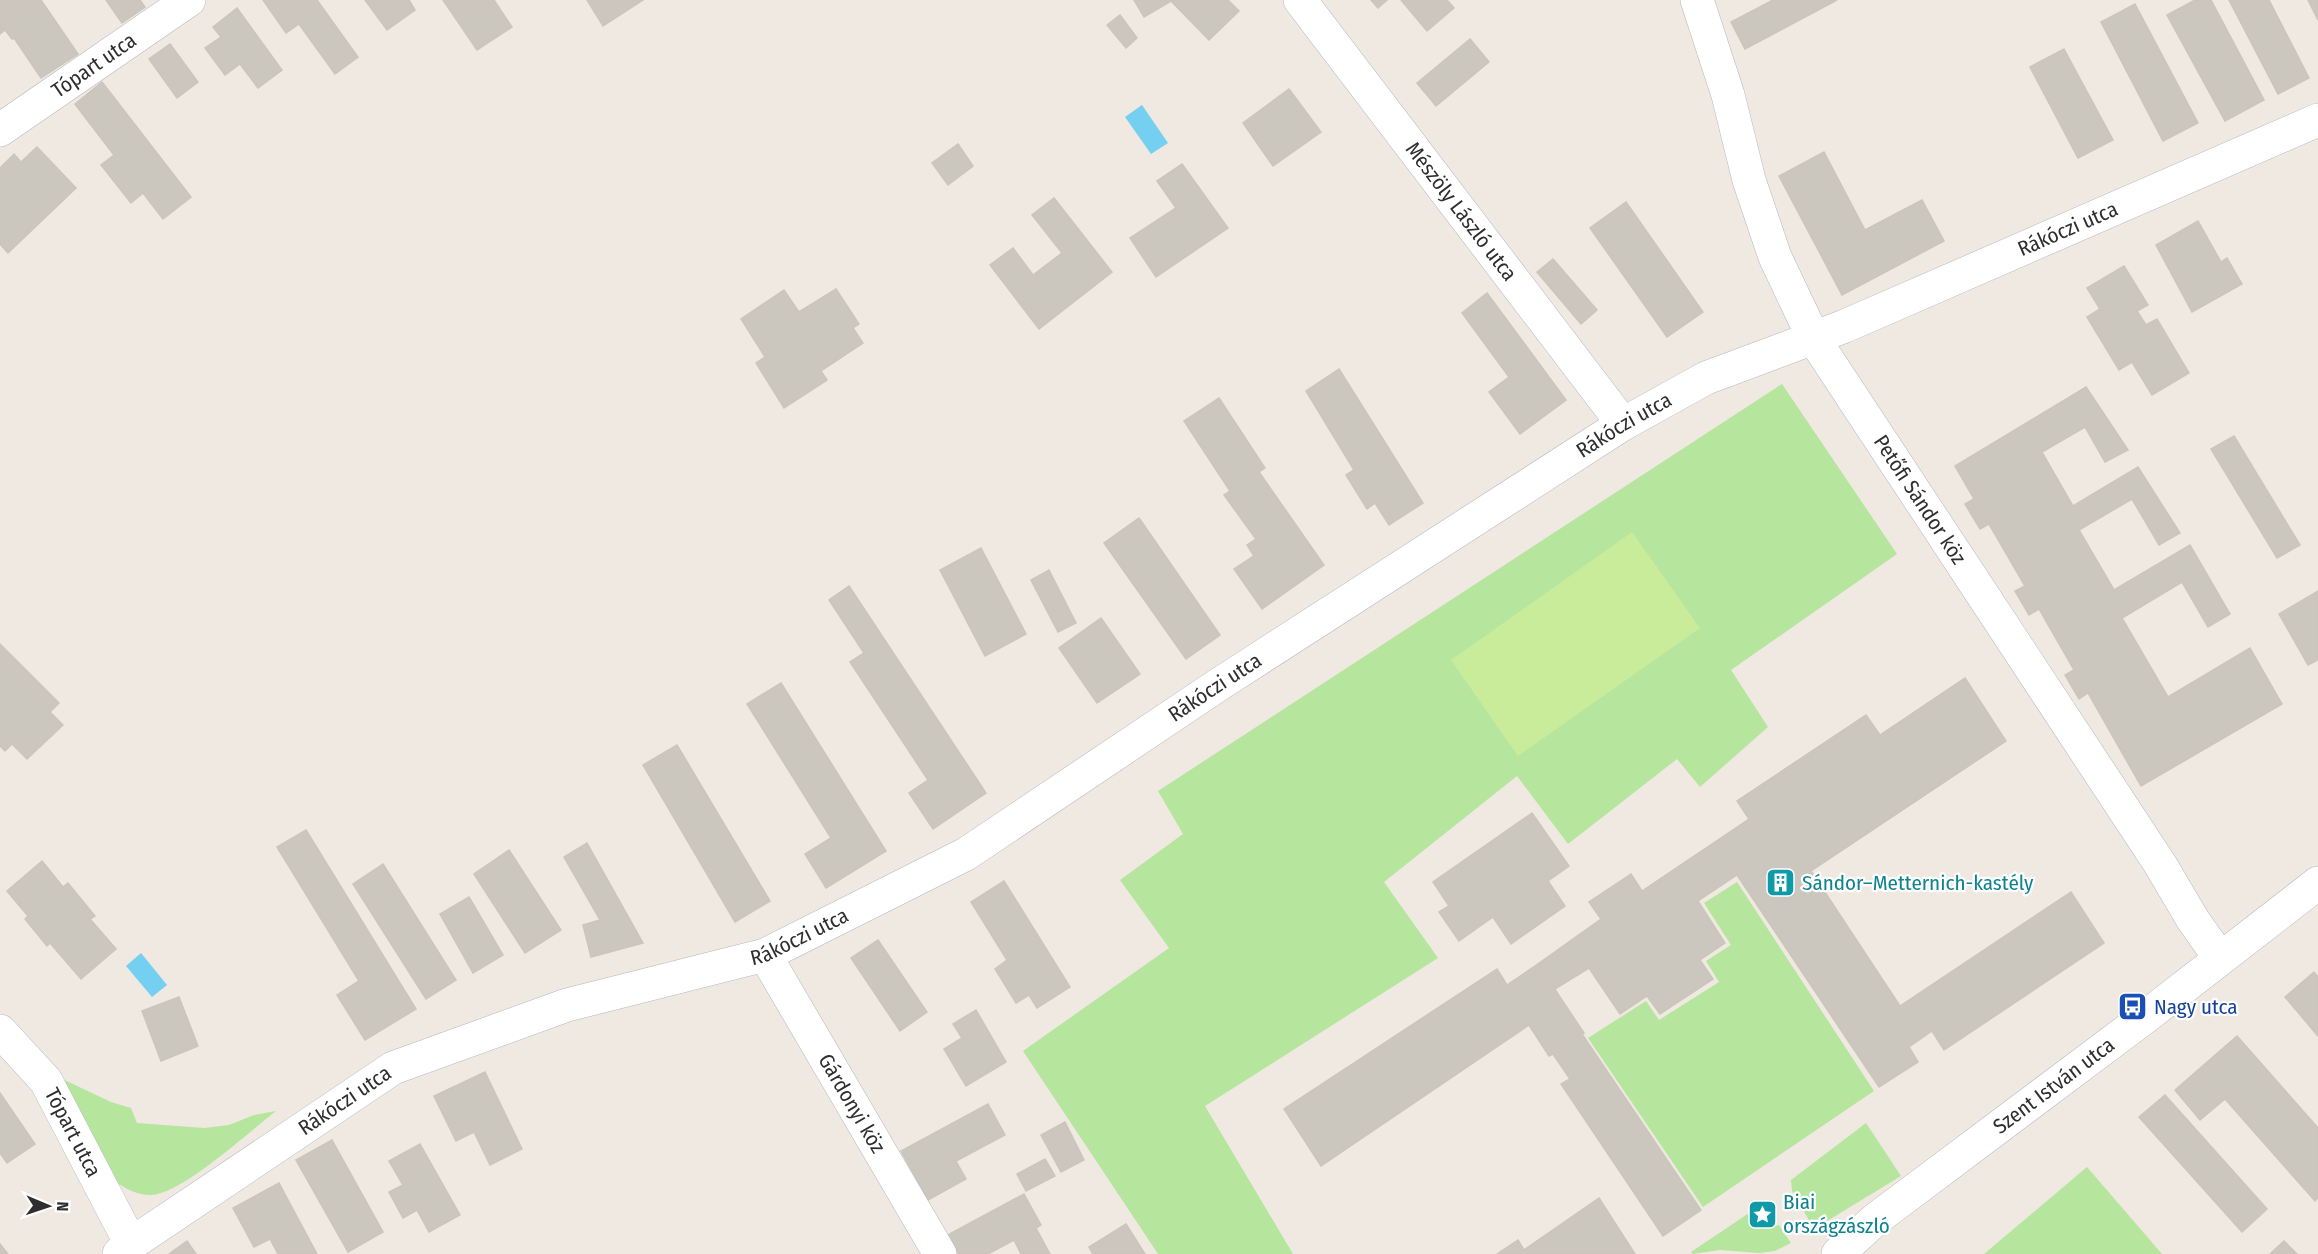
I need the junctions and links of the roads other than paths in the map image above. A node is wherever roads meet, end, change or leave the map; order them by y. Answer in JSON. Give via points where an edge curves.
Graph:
{"nodes":[{"id":1,"x":189,"y":0,"type":"edge"},
{"id":2,"x":1300,"y":0,"type":"edge"},
{"id":3,"x":1694,"y":2,"type":"edge"},
{"id":4,"x":2318,"y":120,"type":"edge"},
{"id":5,"x":0,"y":130,"type":"edge"},
{"id":6,"x":1814,"y":339,"type":"junction"},
{"id":7,"x":1623,"y":424,"type":"junction"},
{"id":8,"x":2318,"y":883,"type":"edge"},
{"id":9,"x":765,"y":955,"type":"junction"},
{"id":10,"x":2220,"y":958,"type":"junction"},
{"id":11,"x":0,"y":1031,"type":"edge"},
{"id":12,"x":1876,"y":1219,"type":"junction"},
{"id":13,"x":125,"y":1249,"type":"edge"},
{"id":14,"x":940,"y":1254,"type":"edge"},
{"id":15,"x":1811,"y":1254,"type":"edge"},
{"id":16,"x":1838,"y":1254,"type":"edge"}],
"edges":[{"from":1,"to":5,"type":"street","name":"Tópart utca"},
{"from":2,"to":7,"type":"street","name":"Mészöly László utca"},
{"from":3,"to":6,"type":"street","name":"Petőfi Sándor köz","via":[[1728,95],[1749,180],[1775,257]]},
{"from":4,"to":6,"type":"street","name":"Rákóczi utca"},
{"from":6,"to":7,"type":"street","name":"Rákóczi utca","via":[[1706,378]]},
{"from":6,"to":10,"type":"street","name":"Petőfi Sándor köz"},
{"from":7,"to":9,"type":"street","name":"Rákóczi utca","via":[[1218,685],[966,854]]},
{"from":8,"to":10,"type":"street","name":"Szent István utca"},
{"from":9,"to":13,"type":"street","name":"Rákóczi utca","via":[[567,1005],[393,1068]]},
{"from":9,"to":14,"type":"street","name":"Gárdonyi köz"},
{"from":10,"to":12,"type":"street","name":"Szent István utca"},
{"from":11,"to":13,"type":"street","name":"Tópart utca","via":[[46,1081]]},
{"from":12,"to":15,"type":"street","name":"Szent István utca"},
{"from":12,"to":16,"type":"street","name":"Szent István utca"}]}
